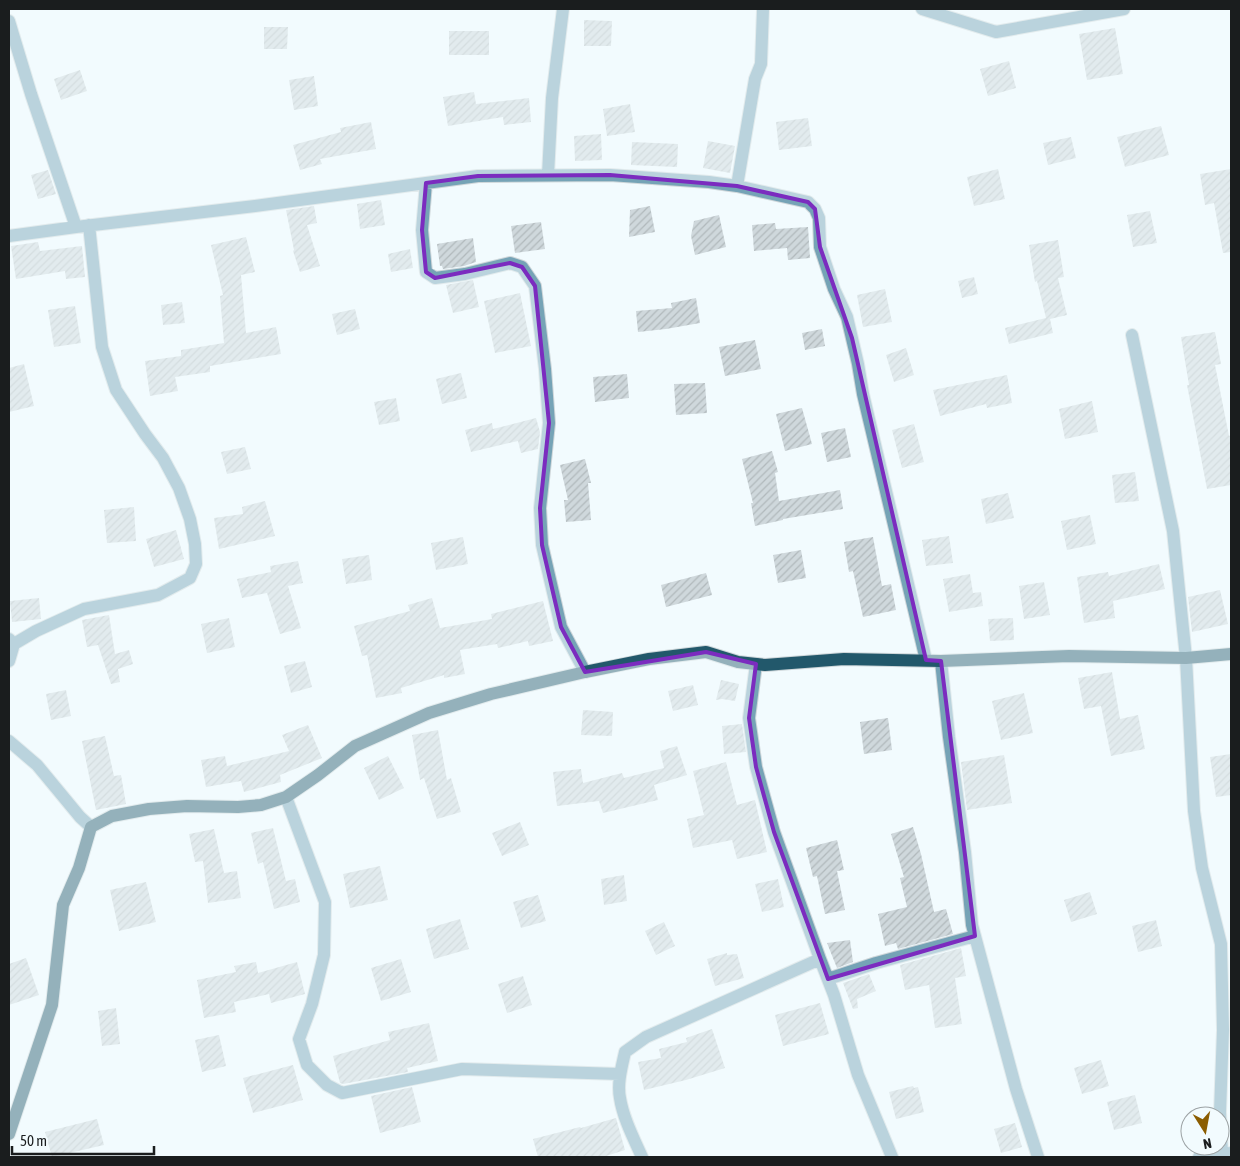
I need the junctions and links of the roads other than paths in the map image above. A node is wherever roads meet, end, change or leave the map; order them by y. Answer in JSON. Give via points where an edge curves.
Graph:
{"nodes":[{"id":1,"x":563,"y":9,"type":"edge"},
{"id":2,"x":763,"y":9,"type":"edge"},
{"id":3,"x":922,"y":9,"type":"edge"},
{"id":4,"x":1124,"y":9,"type":"edge"},
{"id":5,"x":9,"y":21,"type":"edge"},
{"id":6,"x":548,"y":174,"type":"junction"},
{"id":7,"x":426,"y":183,"type":"junction"},
{"id":8,"x":737,"y":186,"type":"junction"},
{"id":9,"x":83,"y":226,"type":"junction"},
{"id":10,"x":9,"y":236,"type":"edge"},
{"id":11,"x":1132,"y":336,"type":"dead end"},
{"id":12,"x":12,"y":642,"type":"edge"},
{"id":13,"x":1231,"y":654,"type":"edge"},
{"id":14,"x":1186,"y":658,"type":"junction"},
{"id":15,"x":926,"y":660,"type":"junction"},
{"id":16,"x":941,"y":661,"type":"junction"},
{"id":17,"x":9,"y":662,"type":"edge"},
{"id":18,"x":756,"y":664,"type":"junction"},
{"id":19,"x":585,"y":672,"type":"junction"},
{"id":20,"x":9,"y":741,"type":"edge"},
{"id":21,"x":286,"y":797,"type":"junction"},
{"id":22,"x":91,"y":827,"type":"junction"},
{"id":23,"x":976,"y":936,"type":"junction"},
{"id":24,"x":820,"y":959,"type":"junction"},
{"id":25,"x":828,"y":979,"type":"junction"},
{"id":26,"x":620,"y":1074,"type":"junction"},
{"id":27,"x":1220,"y":1106,"type":"edge"},
{"id":28,"x":9,"y":1134,"type":"edge"},
{"id":29,"x":642,"y":1157,"type":"edge"},
{"id":30,"x":892,"y":1157,"type":"edge"},
{"id":31,"x":1038,"y":1157,"type":"edge"}],
"edges":[{"from":1,"to":6,"type":"street","via":[[552,98]]},
{"from":2,"to":8,"type":"street","via":[[761,64],[755,79]]},
{"from":3,"to":4,"type":"street","via":[[996,32]]},
{"from":5,"to":9,"type":"street","via":[[31,94]]},
{"from":6,"to":7,"type":"street","via":[[478,176]]},
{"from":6,"to":8,"type":"street","via":[[610,175]]},
{"from":7,"to":9,"type":"street"},
{"from":7,"to":19,"type":"street","via":[[422,230],[426,272],[435,278],[510,263],[522,267],[534,286],[549,423],[540,508],[542,545],[561,627]]},
{"from":8,"to":15,"type":"street","via":[[808,202],[819,218],[820,247],[847,317],[862,394]]},
{"from":9,"to":10,"type":"street"},
{"from":9,"to":12,"type":"street","via":[[102,347],[116,390],[163,458],[179,488],[190,519],[196,564],[190,578],[158,595],[84,609]]},
{"from":11,"to":14,"type":"street","via":[[1173,531]]},
{"from":12,"to":17,"type":"street"},
{"from":13,"to":14,"type":"main road"},
{"from":14,"to":16,"type":"main road","via":[[1070,656]]},
{"from":14,"to":27,"type":"street","via":[[1194,811],[1202,868],[1221,944]]},
{"from":15,"to":16,"type":"main road"},
{"from":15,"to":18,"type":"main road","via":[[844,659]]},
{"from":16,"to":23,"type":"street","via":[[972,925]]},
{"from":18,"to":19,"type":"main road","via":[[706,652]]},
{"from":18,"to":24,"type":"street","via":[[750,718],[756,767],[774,832]]},
{"from":19,"to":21,"type":"main road","via":[[491,694],[429,713],[355,746]]},
{"from":20,"to":22,"type":"street","via":[[37,765]]},
{"from":21,"to":22,"type":"main road","via":[[261,805],[149,809],[112,816]]},
{"from":21,"to":26,"type":"street","via":[[325,902],[324,955],[299,1039],[307,1065],[327,1085],[342,1093],[462,1069]]},
{"from":22,"to":28,"type":"main road","via":[[79,868],[62,905],[52,1005]]},
{"from":23,"to":25,"type":"street"},
{"from":23,"to":31,"type":"street","via":[[1016,1089]]},
{"from":24,"to":25,"type":"street"},
{"from":24,"to":26,"type":"street","via":[[646,1037],[625,1052]]},
{"from":25,"to":30,"type":"street","via":[[858,1075]]},
{"from":26,"to":29,"type":"street","via":[[619,1097]]}]}
